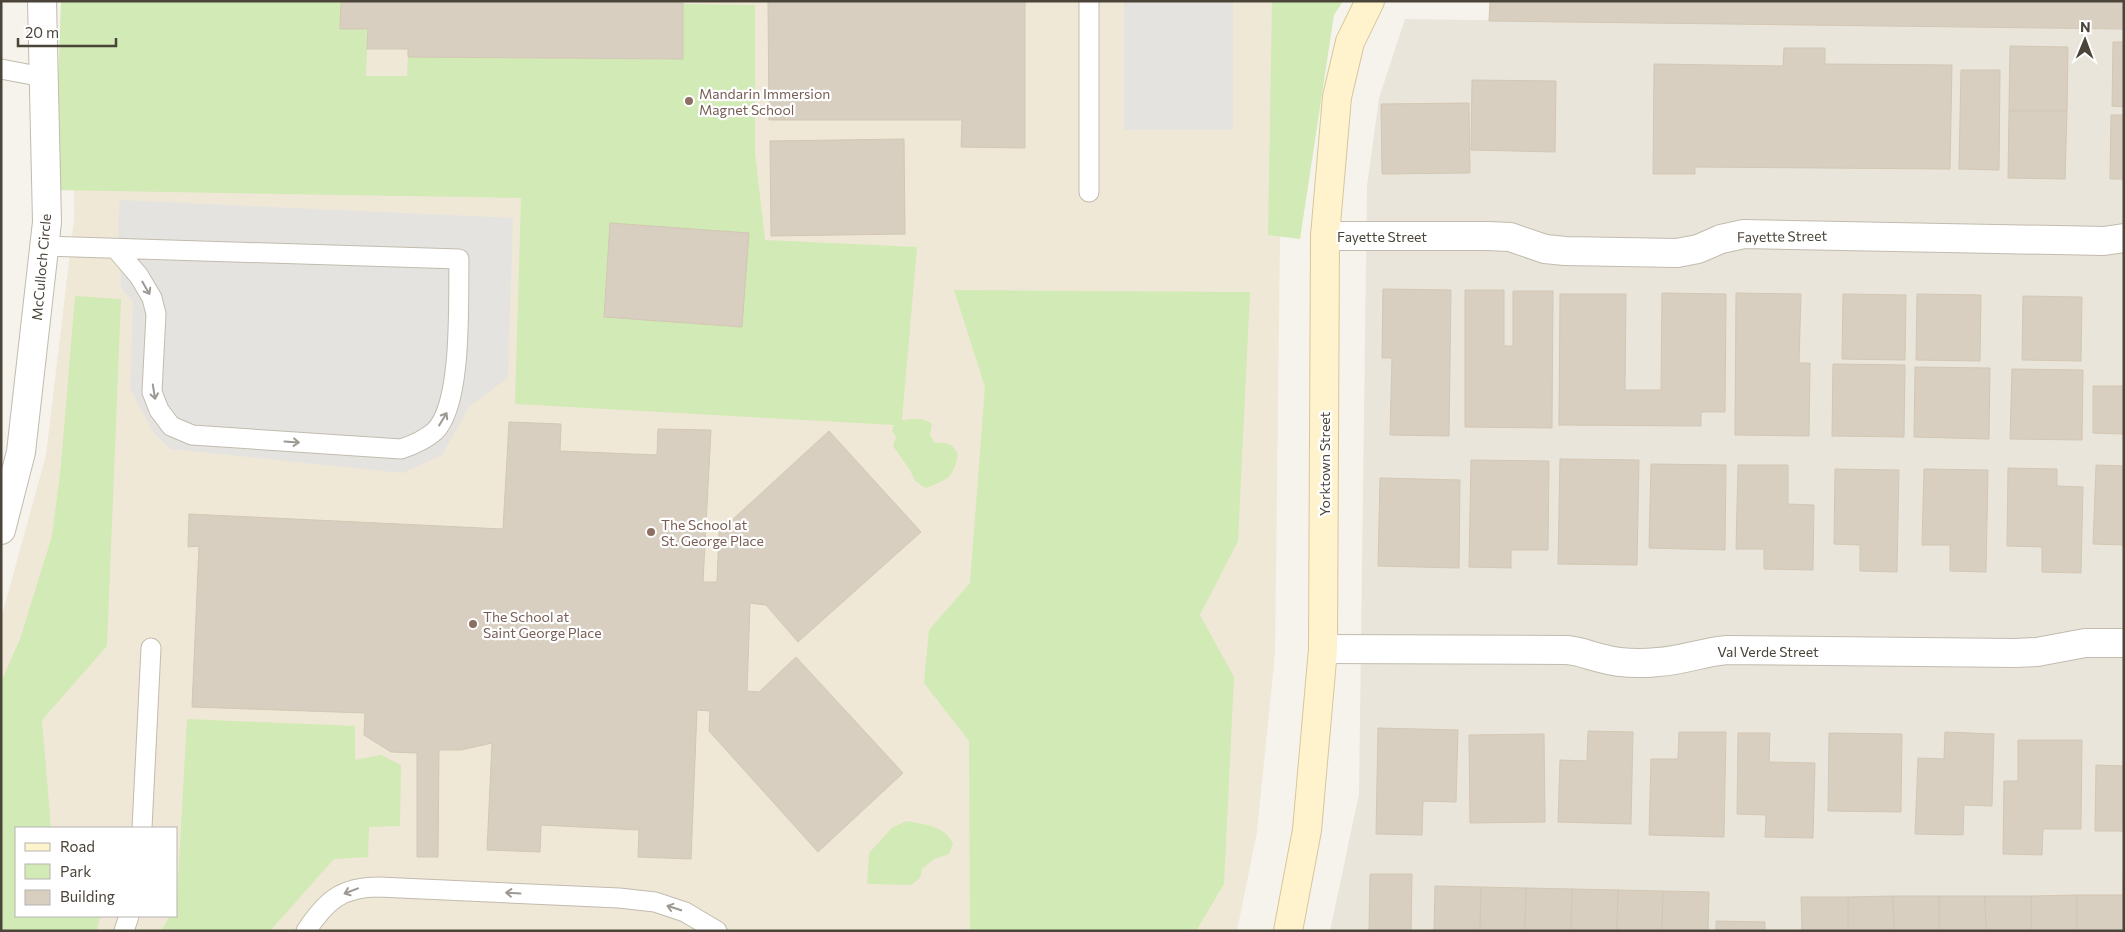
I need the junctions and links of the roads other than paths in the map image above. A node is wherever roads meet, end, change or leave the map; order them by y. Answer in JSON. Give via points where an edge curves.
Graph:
{"nodes":[{"id":1,"x":42,"y":1,"type":"edge"},
{"id":2,"x":1089,"y":1,"type":"edge"},
{"id":3,"x":1370,"y":1,"type":"edge"},
{"id":4,"x":1,"y":69,"type":"edge"},
{"id":5,"x":44,"y":77,"type":"junction"},
{"id":6,"x":1089,"y":192,"type":"dead end"},
{"id":7,"x":1325,"y":236,"type":"junction"},
{"id":8,"x":2124,"y":238,"type":"edge"},
{"id":9,"x":44,"y":246,"type":"junction"},
{"id":10,"x":116,"y":249,"type":"junction"},
{"id":11,"x":1,"y":530,"type":"edge"},
{"id":12,"x":2124,"y":643,"type":"edge"},
{"id":13,"x":151,"y":648,"type":"dead end"},
{"id":14,"x":1323,"y":649,"type":"junction"},
{"id":15,"x":142,"y":827,"type":"edge"},
{"id":16,"x":128,"y":917,"type":"edge"},
{"id":17,"x":124,"y":931,"type":"edge"},
{"id":18,"x":306,"y":931,"type":"edge"},
{"id":19,"x":717,"y":931,"type":"edge"},
{"id":20,"x":1288,"y":931,"type":"edge"}],
"edges":[{"from":1,"to":5,"type":"street","name":"McCulloch Circle"},
{"from":2,"to":6,"type":"lane"},
{"from":3,"to":7,"type":"street","name":"Yorktown Street","via":[[1350,42],[1337,97]]},
{"from":4,"to":5,"type":"lane"},
{"from":5,"to":9,"type":"street","name":"McCulloch Circle","via":[[47,222]]},
{"from":7,"to":8,"type":"street","name":"Fayette Street","via":[[1510,237],[1545,249],[1565,251],[1677,253],[1744,234],[2104,241]]},
{"from":7,"to":14,"type":"street","name":"Yorktown Street"},
{"from":9,"to":10,"type":"lane"},
{"from":9,"to":11,"type":"street","name":"McCulloch Circle","via":[[21,452]]},
{"from":10,"to":10,"type":"lane","one_way":true,"via":[[140,276],[152,298],[156,314],[152,392],[159,410],[171,426],[192,435],[401,449],[419,443],[435,430],[447,412],[456,356],[459,259]]},
{"from":12,"to":14,"type":"street","name":"Val Verde Street","via":[[2085,643],[2015,653],[1726,650],[1658,663],[1623,662],[1567,650]]},
{"from":13,"to":15,"type":"lane"},
{"from":14,"to":20,"type":"street","name":"Yorktown Street","via":[[1308,830]]},
{"from":16,"to":17,"type":"lane"},
{"from":19,"to":18,"type":"lane","one_way":true,"via":[[685,912],[655,902],[379,887],[362,887],[337,896],[321,908]]}]}
